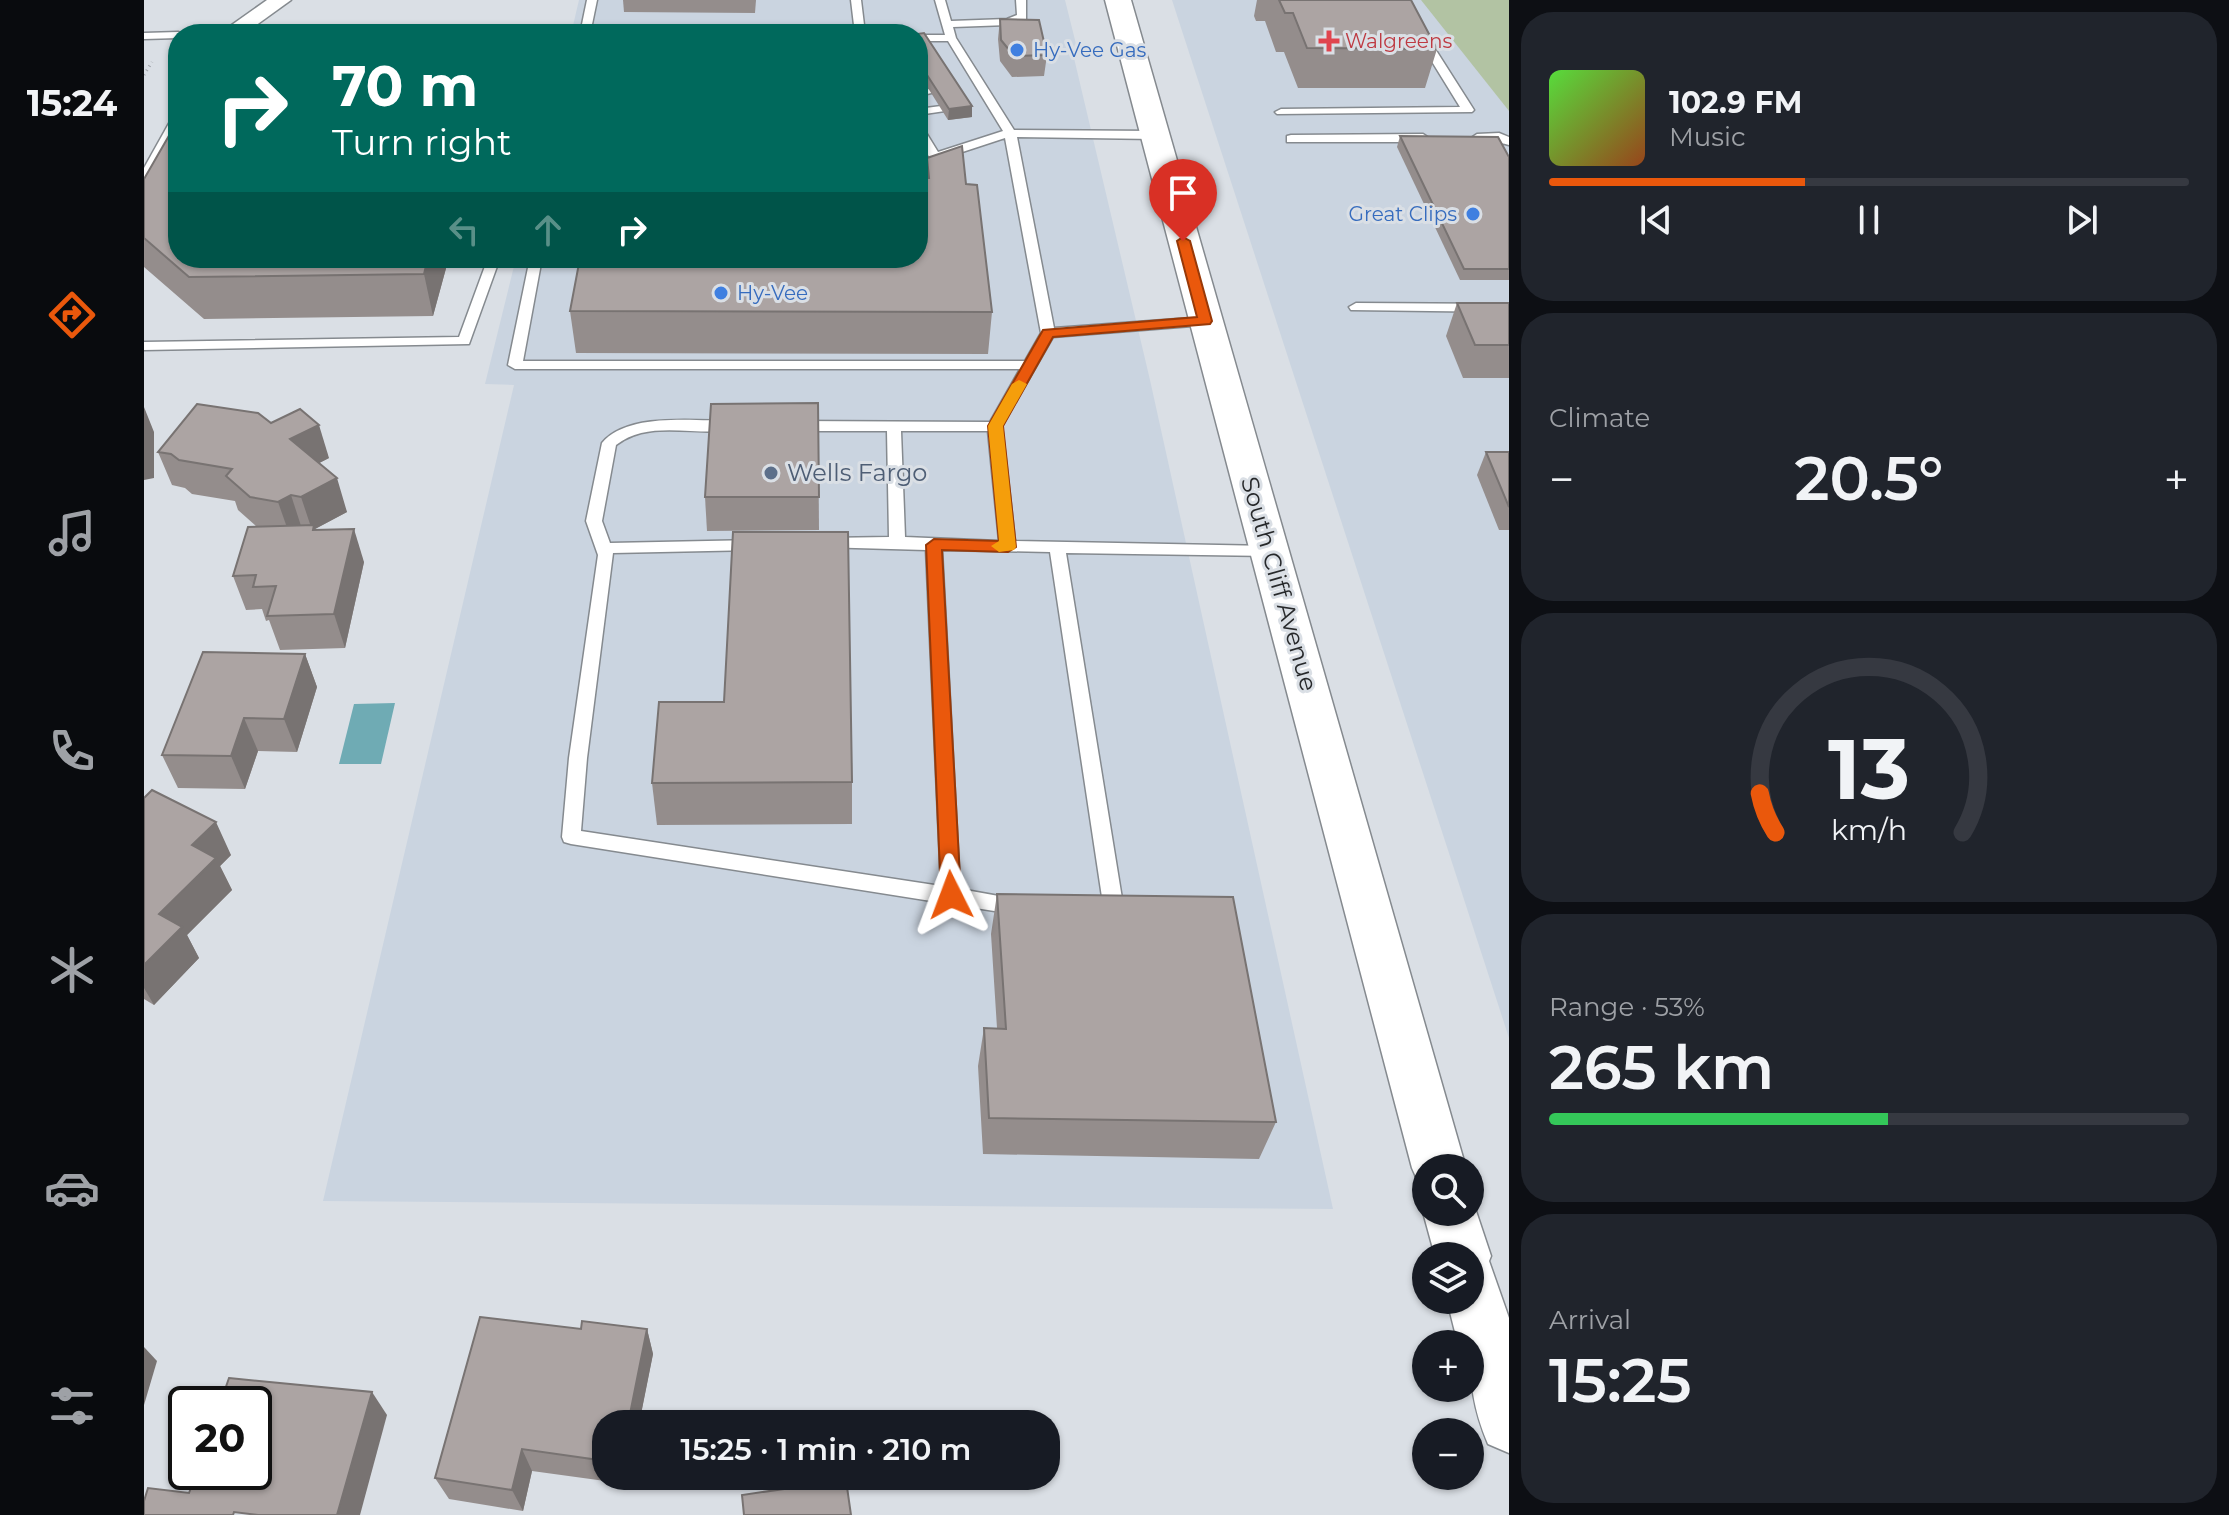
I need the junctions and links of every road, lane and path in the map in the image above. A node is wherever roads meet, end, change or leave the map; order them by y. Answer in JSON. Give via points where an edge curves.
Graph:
{"nodes":[{"id":1,"x":281,"y":0,"type":"edge"},
{"id":2,"x":592,"y":0,"type":"edge"},
{"id":3,"x":856,"y":0,"type":"edge"},
{"id":4,"x":940,"y":0,"type":"edge"},
{"id":5,"x":1118,"y":0,"type":"edge"},
{"id":6,"x":1399,"y":0,"type":"edge"},
{"id":7,"x":1022,"y":6,"type":"edge"},
{"id":8,"x":946,"y":19,"type":"junction"},
{"id":9,"x":244,"y":24,"type":"edge"},
{"id":10,"x":587,"y":24,"type":"edge"},
{"id":11,"x":859,"y":24,"type":"edge"},
{"id":12,"x":168,"y":35,"type":"edge"},
{"id":13,"x":144,"y":36,"type":"edge"},
{"id":14,"x":928,"y":38,"type":"edge"},
{"id":15,"x":951,"y":38,"type":"junction"},
{"id":16,"x":959,"y":52,"type":"junction"},
{"id":17,"x":945,"y":54,"type":"dead end"},
{"id":18,"x":969,"y":68,"type":"junction"},
{"id":19,"x":955,"y":70,"type":"dead end"},
{"id":20,"x":980,"y":85,"type":"junction"},
{"id":21,"x":966,"y":87,"type":"dead end"},
{"id":22,"x":991,"y":102,"type":"junction"},
{"id":23,"x":977,"y":104,"type":"dead end"},
{"id":24,"x":941,"y":109,"type":"edge"},
{"id":25,"x":928,"y":111,"type":"edge"},
{"id":26,"x":1281,"y":112,"type":"dead end"},
{"id":27,"x":1010,"y":133,"type":"junction"},
{"id":28,"x":1155,"y":135,"type":"junction"},
{"id":29,"x":168,"y":136,"type":"edge"},
{"id":30,"x":1436,"y":138,"type":"edge"},
{"id":31,"x":1468,"y":138,"type":"edge"},
{"id":32,"x":1291,"y":139,"type":"dead end"},
{"id":33,"x":1509,"y":141,"type":"edge"},
{"id":34,"x":928,"y":155,"type":"edge"},
{"id":35,"x":144,"y":179,"type":"edge"},
{"id":36,"x":490,"y":268,"type":"edge"},
{"id":37,"x":534,"y":268,"type":"edge"},
{"id":38,"x":1356,"y":307,"type":"dead end"},
{"id":39,"x":1509,"y":308,"type":"edge"},
{"id":40,"x":1205,"y":321,"type":"junction"},
{"id":41,"x":1048,"y":333,"type":"junction"},
{"id":42,"x":144,"y":346,"type":"edge"},
{"id":43,"x":1030,"y":365,"type":"junction"},
{"id":44,"x":753,"y":426,"type":"edge"},
{"id":45,"x":785,"y":426,"type":"edge"},
{"id":46,"x":995,"y":426,"type":"junction"},
{"id":47,"x":894,"y":427,"type":"junction"},
{"id":48,"x":897,"y":542,"type":"junction"},
{"id":49,"x":773,"y":544,"type":"edge"},
{"id":50,"x":804,"y":544,"type":"edge"},
{"id":51,"x":934,"y":545,"type":"junction"},
{"id":52,"x":1008,"y":547,"type":"junction"},
{"id":53,"x":603,"y":548,"type":"junction"},
{"id":54,"x":1057,"y":548,"type":"junction"},
{"id":55,"x":1270,"y":551,"type":"junction"},
{"id":56,"x":951,"y":895,"type":"junction"},
{"id":57,"x":1041,"y":910,"type":"edge"},
{"id":58,"x":1100,"y":919,"type":"edge"},
{"id":59,"x":1435,"y":1154,"type":"edge"},
{"id":60,"x":1479,"y":1314,"type":"edge"},
{"id":61,"x":1509,"y":1423,"type":"edge"}],
"edges":[{"from":1,"to":9,"type":"street"},
{"from":2,"to":10,"type":"lane"},
{"from":3,"to":11,"type":"lane"},
{"from":4,"to":8,"type":"lane"},
{"from":5,"to":28,"type":"main road","name":"South Cliff Avenue"},
{"from":6,"to":26,"type":"lane","via":[[1468,110]]},
{"from":7,"to":8,"type":"lane","via":[[1022,17],[1008,22]]},
{"from":8,"to":15,"type":"lane"},
{"from":12,"to":13,"type":"lane"},
{"from":14,"to":15,"type":"lane"},
{"from":15,"to":16,"type":"lane"},
{"from":16,"to":17,"type":"lane"},
{"from":16,"to":18,"type":"lane"},
{"from":18,"to":19,"type":"lane"},
{"from":18,"to":20,"type":"lane"},
{"from":20,"to":21,"type":"lane"},
{"from":20,"to":22,"type":"lane"},
{"from":22,"to":23,"type":"lane"},
{"from":22,"to":27,"type":"lane"},
{"from":24,"to":25,"type":"lane"},
{"from":27,"to":28,"type":"lane"},
{"from":27,"to":34,"type":"lane","via":[[930,160]]},
{"from":27,"to":41,"type":"lane"},
{"from":28,"to":40,"type":"main road","name":"South Cliff Avenue"},
{"from":29,"to":35,"type":"lane"},
{"from":30,"to":32,"type":"lane"},
{"from":31,"to":33,"type":"lane"},
{"from":36,"to":42,"type":"lane","via":[[464,341]]},
{"from":37,"to":43,"type":"lane","via":[[515,365]]},
{"from":38,"to":39,"type":"lane"},
{"from":40,"to":41,"type":"lane"},
{"from":40,"to":55,"type":"main road","name":"South Cliff Avenue"},
{"from":41,"to":43,"type":"lane"},
{"from":43,"to":46,"type":"lane"},
{"from":44,"to":53,"type":"lane","via":[[659,426],[624,431],[609,443],[594,521]]},
{"from":45,"to":47,"type":"lane"},
{"from":46,"to":47,"type":"lane"},
{"from":46,"to":52,"type":"lane"},
{"from":47,"to":48,"type":"lane"},
{"from":48,"to":50,"type":"lane"},
{"from":48,"to":51,"type":"lane"},
{"from":49,"to":53,"type":"lane"},
{"from":51,"to":52,"type":"lane"},
{"from":51,"to":56,"type":"lane"},
{"from":52,"to":54,"type":"lane"},
{"from":53,"to":56,"type":"lane","via":[[571,837]]},
{"from":54,"to":55,"type":"lane"},
{"from":54,"to":58,"type":"lane","via":[[1115,922]]},
{"from":55,"to":59,"type":"main road","name":"South Cliff Avenue"},
{"from":56,"to":57,"type":"lane"},
{"from":60,"to":61,"type":"main road"}]}
